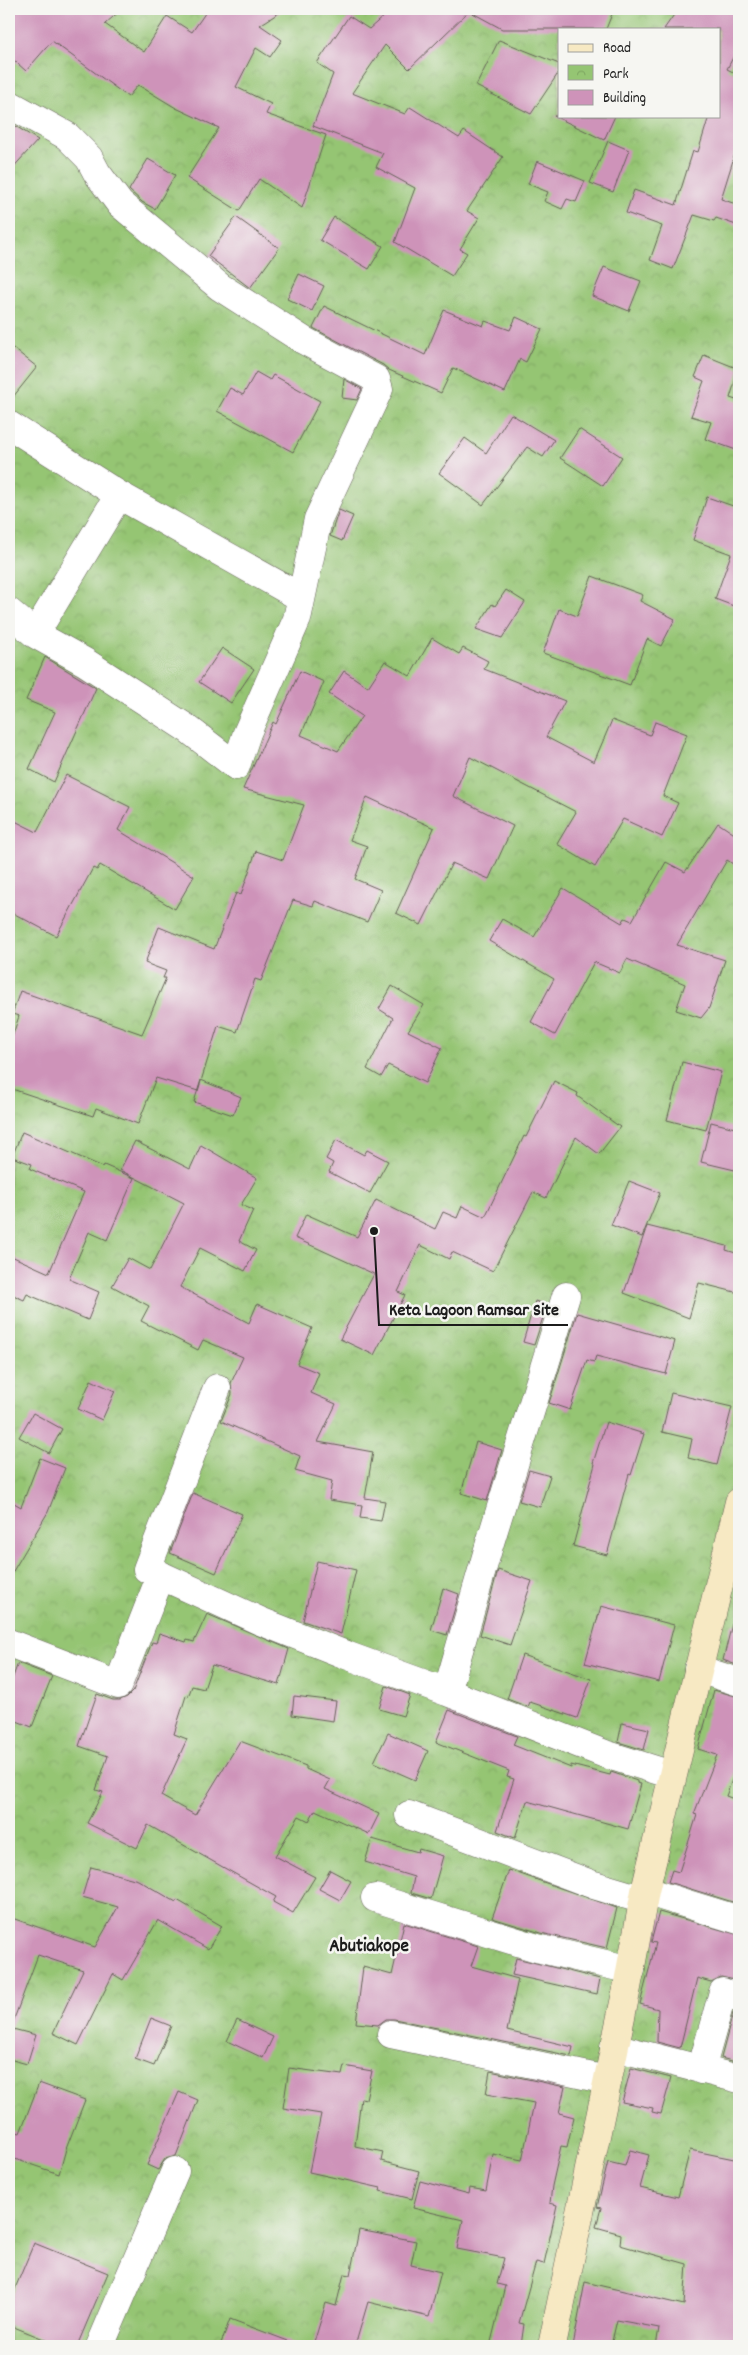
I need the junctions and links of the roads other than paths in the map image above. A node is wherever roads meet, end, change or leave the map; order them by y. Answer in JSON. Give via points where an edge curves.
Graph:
{"nodes":[{"id":1,"x":9,"y":104,"type":"edge"},
{"id":2,"x":9,"y":425,"type":"edge"},
{"id":3,"x":119,"y":495,"type":"junction"},
{"id":4,"x":300,"y":597,"type":"junction"},
{"id":5,"x":9,"y":612,"type":"edge"},
{"id":6,"x":35,"y":634,"type":"junction"},
{"id":7,"x":566,"y":1296,"type":"dead end"},
{"id":8,"x":217,"y":1388,"type":"dead end"},
{"id":9,"x":739,"y":1502,"type":"edge"},
{"id":10,"x":732,"y":1563,"type":"edge"},
{"id":11,"x":161,"y":1575,"type":"junction"},
{"id":12,"x":9,"y":1643,"type":"edge"},
{"id":13,"x":698,"y":1669,"type":"junction"},
{"id":14,"x":739,"y":1682,"type":"edge"},
{"id":15,"x":447,"y":1692,"type":"junction"},
{"id":16,"x":672,"y":1776,"type":"junction"},
{"id":17,"x":409,"y":1815,"type":"dead end"},
{"id":18,"x":644,"y":1896,"type":"junction"},
{"id":19,"x":375,"y":1898,"type":"dead end"},
{"id":20,"x":739,"y":1920,"type":"edge"},
{"id":21,"x":631,"y":1970,"type":"junction"},
{"id":22,"x":739,"y":1998,"type":"edge"},
{"id":23,"x":391,"y":2034,"type":"dead end"},
{"id":24,"x":614,"y":2048,"type":"junction"},
{"id":25,"x":701,"y":2070,"type":"junction"},
{"id":26,"x":739,"y":2079,"type":"edge"},
{"id":27,"x":608,"y":2080,"type":"junction"},
{"id":28,"x":174,"y":2171,"type":"dead end"},
{"id":29,"x":100,"y":2346,"type":"edge"},
{"id":30,"x":552,"y":2346,"type":"edge"}],
"edges":[{"from":1,"to":4,"type":"street","via":[[67,136],[89,158],[120,204],[220,286],[302,340],[376,379],[377,396],[318,519]]},
{"from":2,"to":3,"type":"street"},
{"from":3,"to":4,"type":"street"},
{"from":3,"to":6,"type":"street"},
{"from":4,"to":6,"type":"street","via":[[297,619],[236,766],[188,729],[85,662]]},
{"from":5,"to":6,"type":"street"},
{"from":7,"to":15,"type":"street","via":[[488,1546]]},
{"from":8,"to":11,"type":"street","via":[[147,1569]]},
{"from":9,"to":10,"type":"main road"},
{"from":10,"to":13,"type":"main road"},
{"from":11,"to":12,"type":"street","via":[[118,1685]]},
{"from":11,"to":15,"type":"street","via":[[260,1621]]},
{"from":13,"to":14,"type":"street"},
{"from":13,"to":16,"type":"main road"},
{"from":15,"to":16,"type":"street","via":[[605,1754]]},
{"from":16,"to":18,"type":"main road"},
{"from":17,"to":18,"type":"street","via":[[585,1882]]},
{"from":18,"to":20,"type":"street"},
{"from":18,"to":21,"type":"main road"},
{"from":19,"to":21,"type":"street","via":[[537,1948]]},
{"from":21,"to":24,"type":"main road"},
{"from":22,"to":25,"type":"street","via":[[723,1992]]},
{"from":23,"to":27,"type":"street"},
{"from":24,"to":25,"type":"street"},
{"from":24,"to":27,"type":"main road"},
{"from":25,"to":26,"type":"street"},
{"from":27,"to":30,"type":"main road"},
{"from":28,"to":29,"type":"street"}]}
